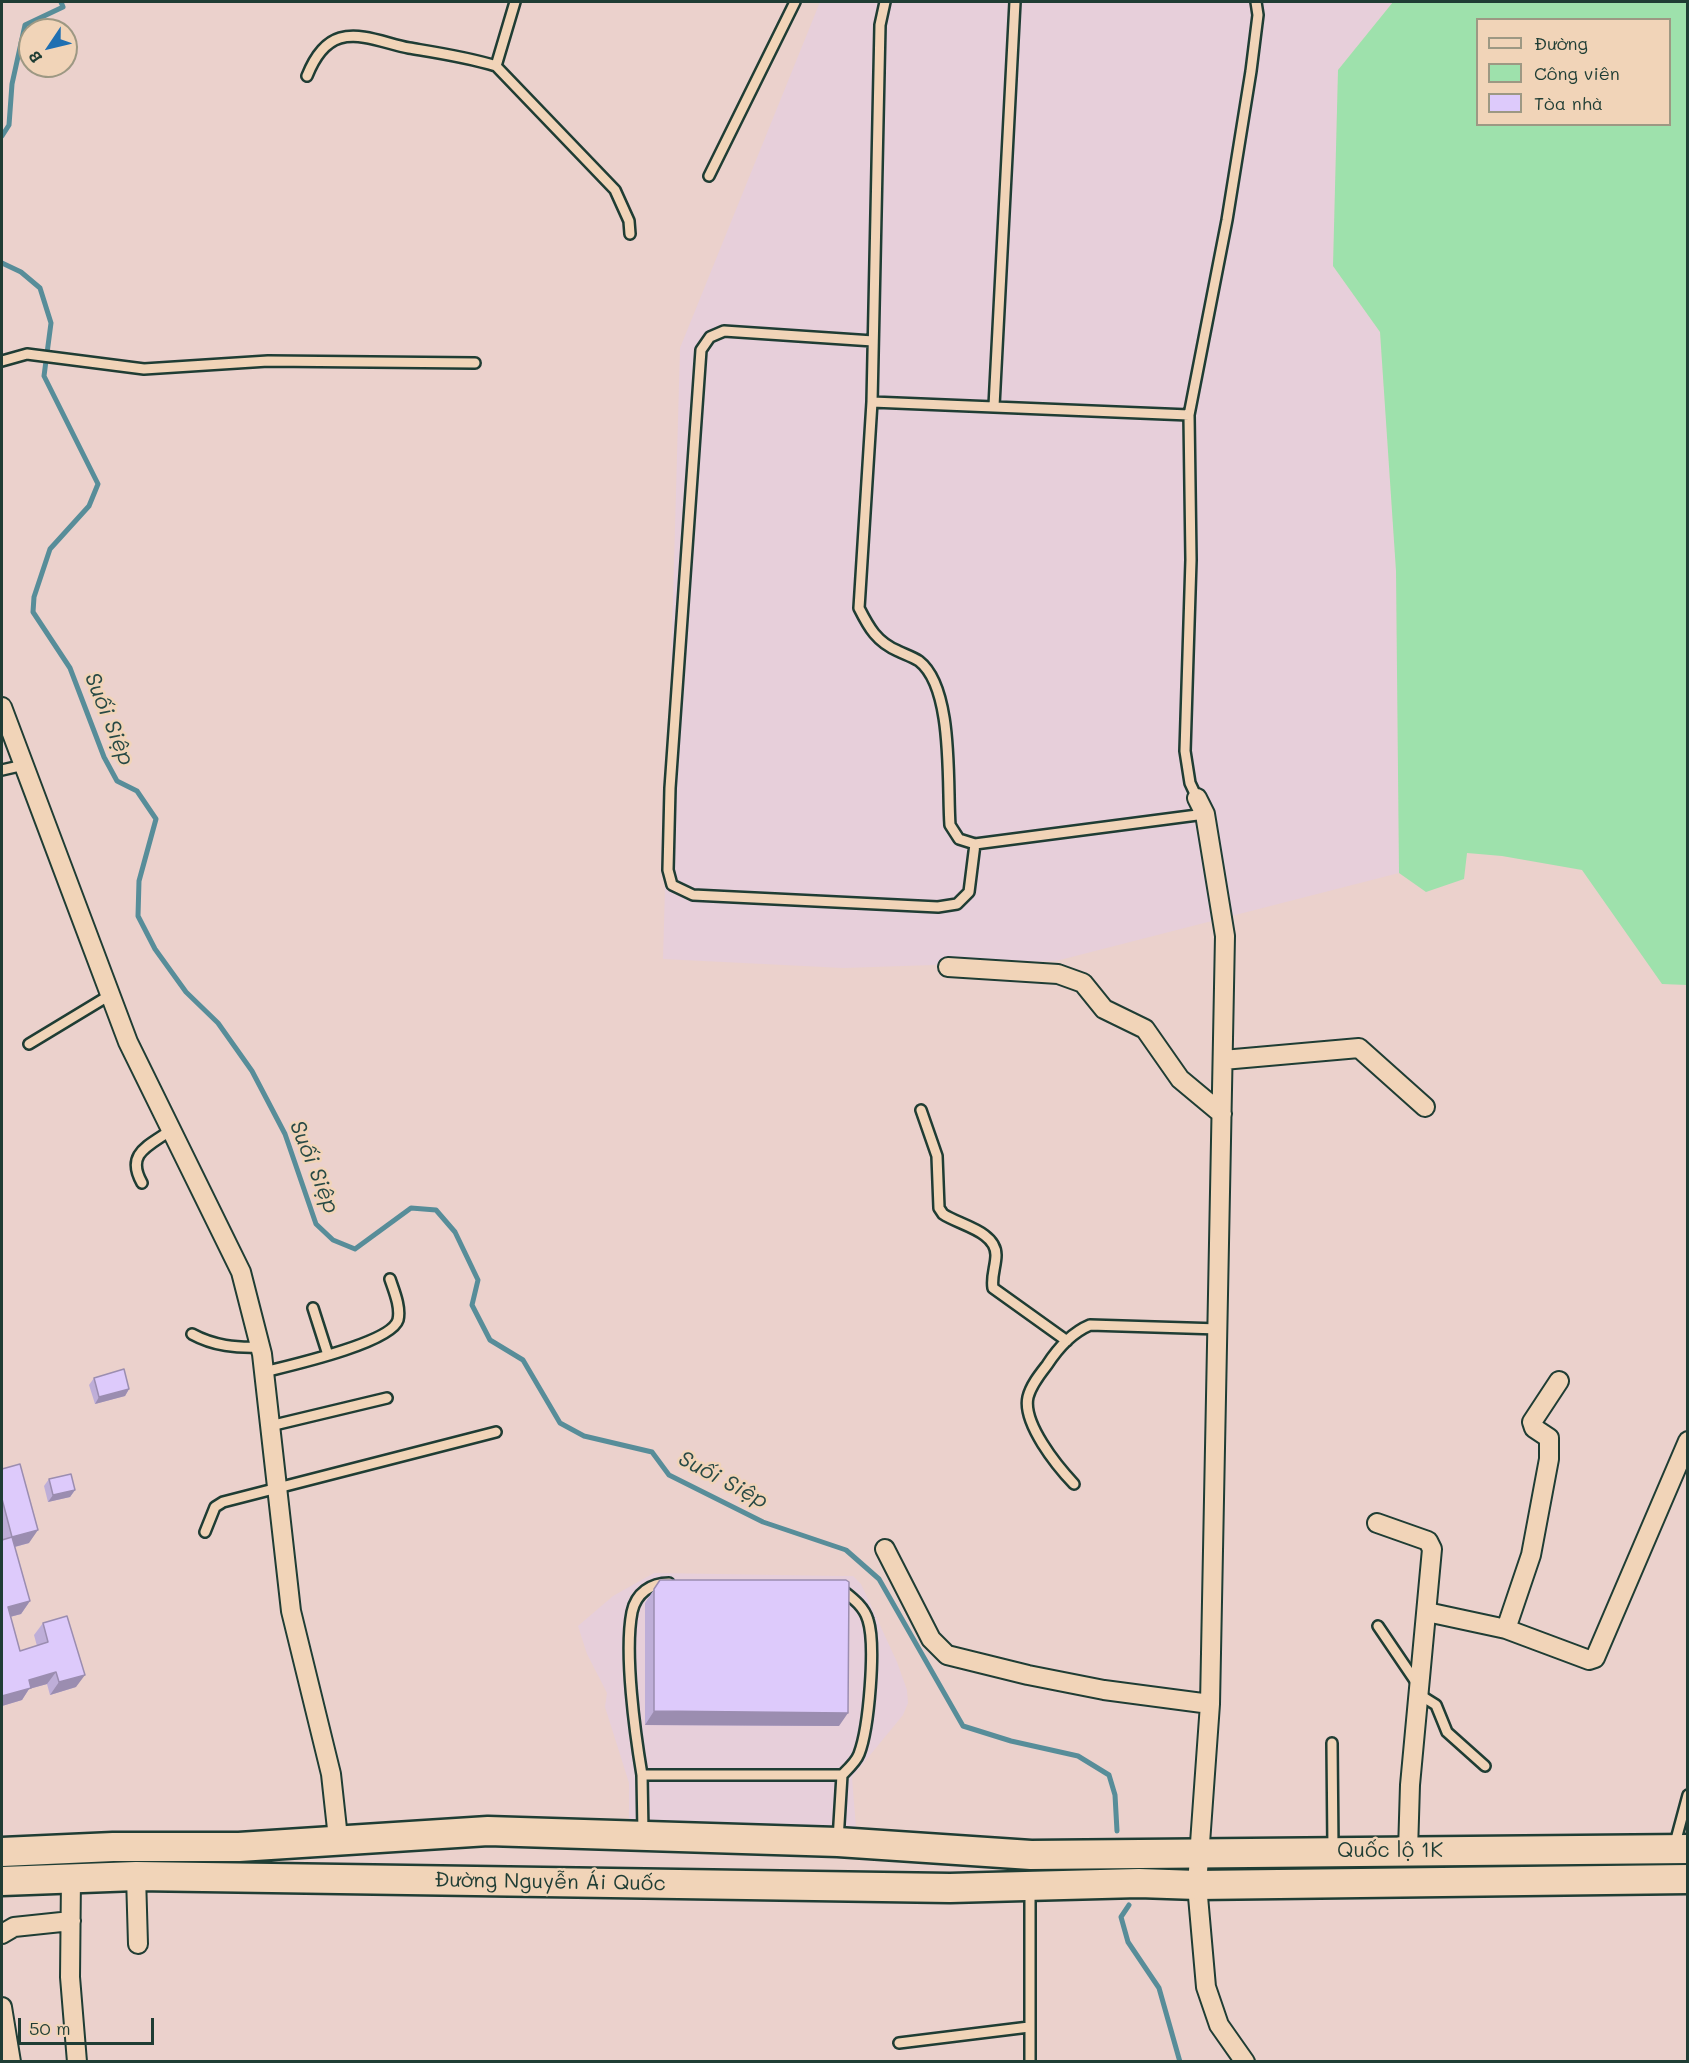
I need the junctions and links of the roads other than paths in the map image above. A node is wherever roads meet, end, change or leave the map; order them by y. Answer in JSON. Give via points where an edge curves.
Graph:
{"nodes":[{"id":1,"x":515,"y":2,"type":"edge"},
{"id":2,"x":795,"y":2,"type":"edge"},
{"id":3,"x":885,"y":2,"type":"edge"},
{"id":4,"x":1015,"y":2,"type":"edge"},
{"id":5,"x":1256,"y":2,"type":"edge"},
{"id":6,"x":496,"y":66,"type":"junction"},
{"id":7,"x":307,"y":76,"type":"dead end"},
{"id":8,"x":709,"y":176,"type":"dead end"},
{"id":9,"x":630,"y":234,"type":"dead end"},
{"id":10,"x":873,"y":341,"type":"junction"},
{"id":11,"x":2,"y":361,"type":"edge"},
{"id":12,"x":475,"y":363,"type":"dead end"},
{"id":13,"x":872,"y":402,"type":"junction"},
{"id":14,"x":994,"y":406,"type":"junction"},
{"id":15,"x":1188,"y":415,"type":"junction"},
{"id":16,"x":3,"y":715,"type":"edge"},
{"id":17,"x":24,"y":765,"type":"junction"},
{"id":18,"x":2,"y":770,"type":"edge"},
{"id":19,"x":1201,"y":806,"type":"junction"},
{"id":20,"x":975,"y":844,"type":"junction"},
{"id":21,"x":948,"y":967,"type":"dead end"},
{"id":22,"x":110,"y":995,"type":"junction"},
{"id":23,"x":29,"y":1044,"type":"dead end"},
{"id":24,"x":1223,"y":1060,"type":"junction"},
{"id":25,"x":1425,"y":1107,"type":"dead end"},
{"id":26,"x":921,"y":1110,"type":"dead end"},
{"id":27,"x":1222,"y":1114,"type":"junction"},
{"id":28,"x":171,"y":1130,"type":"junction"},
{"id":29,"x":142,"y":1183,"type":"dead end"},
{"id":30,"x":390,"y":1279,"type":"dead end"},
{"id":31,"x":313,"y":1308,"type":"dead end"},
{"id":32,"x":1219,"y":1329,"type":"junction"},
{"id":33,"x":192,"y":1334,"type":"dead end"},
{"id":34,"x":1067,"y":1341,"type":"junction"},
{"id":35,"x":261,"y":1347,"type":"junction"},
{"id":36,"x":328,"y":1355,"type":"junction"},
{"id":37,"x":264,"y":1372,"type":"junction"},
{"id":38,"x":1559,"y":1381,"type":"dead end"},
{"id":39,"x":387,"y":1398,"type":"dead end"},
{"id":40,"x":270,"y":1426,"type":"junction"},
{"id":41,"x":496,"y":1432,"type":"dead end"},
{"id":42,"x":1688,"y":1441,"type":"edge"},
{"id":43,"x":1074,"y":1484,"type":"dead end"},
{"id":44,"x":276,"y":1486,"type":"junction"},
{"id":45,"x":1377,"y":1523,"type":"dead end"},
{"id":46,"x":205,"y":1532,"type":"dead end"},
{"id":47,"x":885,"y":1549,"type":"dead end"},
{"id":48,"x":682,"y":1584,"type":"edge"},
{"id":49,"x":826,"y":1586,"type":"edge"},
{"id":50,"x":1427,"y":1612,"type":"junction"},
{"id":51,"x":1378,"y":1626,"type":"dead end"},
{"id":52,"x":1506,"y":1629,"type":"junction"},
{"id":53,"x":1420,"y":1691,"type":"junction"},
{"id":54,"x":1210,"y":1704,"type":"junction"},
{"id":55,"x":1332,"y":1743,"type":"dead end"},
{"id":56,"x":1485,"y":1766,"type":"dead end"},
{"id":57,"x":642,"y":1775,"type":"junction"},
{"id":58,"x":842,"y":1775,"type":"junction"},
{"id":59,"x":1688,"y":1795,"type":"edge"},
{"id":60,"x":643,"y":1838,"type":"junction"},
{"id":61,"x":338,"y":1839,"type":"junction"},
{"id":62,"x":838,"y":1842,"type":"junction"},
{"id":63,"x":1681,"y":1849,"type":"edge"},
{"id":64,"x":2,"y":1851,"type":"edge"},
{"id":65,"x":1408,"y":1851,"type":"junction"},
{"id":66,"x":1333,"y":1852,"type":"junction"},
{"id":67,"x":1198,"y":1853,"type":"junction"},
{"id":68,"x":136,"y":1876,"type":"junction"},
{"id":69,"x":71,"y":1878,"type":"junction"},
{"id":70,"x":1688,"y":1879,"type":"edge"},
{"id":71,"x":2,"y":1881,"type":"edge"},
{"id":72,"x":1099,"y":1884,"type":"joint"},
{"id":73,"x":1030,"y":1886,"type":"junction"},
{"id":74,"x":1197,"y":1886,"type":"junction"},
{"id":75,"x":71,"y":1921,"type":"junction"},
{"id":76,"x":2,"y":1934,"type":"edge"},
{"id":77,"x":138,"y":1944,"type":"dead end"},
{"id":78,"x":2,"y":2007,"type":"edge"},
{"id":79,"x":1029,"y":2027,"type":"junction"},
{"id":80,"x":899,"y":2043,"type":"dead end"},
{"id":81,"x":10,"y":2061,"type":"edge"},
{"id":82,"x":77,"y":2061,"type":"edge"},
{"id":83,"x":1030,"y":2061,"type":"edge"},
{"id":84,"x":1245,"y":2061,"type":"edge"}],
"edges":[{"from":1,"to":6,"type":"lane"},
{"from":2,"to":8,"type":"lane"},
{"from":3,"to":10,"type":"lane","via":[[880,25]]},
{"from":4,"to":14,"type":"lane"},
{"from":5,"to":15,"type":"lane","via":[[1251,71],[1229,209]]},
{"from":6,"to":7,"type":"lane","via":[[456,54],[366,38],[339,38],[314,58]]},
{"from":6,"to":9,"type":"lane","via":[[615,190]]},
{"from":10,"to":13,"type":"lane"},
{"from":10,"to":20,"type":"lane","via":[[724,331],[710,337],[700,350],[670,788],[668,870],[672,885],[693,895],[938,907],[957,904],[969,892]]},
{"from":11,"to":12,"type":"lane","via":[[27,354],[144,369],[268,361]]},
{"from":13,"to":14,"type":"lane"},
{"from":13,"to":20,"type":"lane","via":[[859,608],[870,631],[886,646],[919,662],[936,685],[944,717],[950,825],[959,839]]},
{"from":14,"to":15,"type":"lane"},
{"from":15,"to":19,"type":"lane","via":[[1191,560],[1185,751],[1190,783]]},
{"from":16,"to":17,"type":"street"},
{"from":17,"to":18,"type":"lane"},
{"from":17,"to":22,"type":"street"},
{"from":19,"to":20,"type":"lane"},
{"from":19,"to":24,"type":"street","via":[[1225,936]]},
{"from":21,"to":27,"type":"street","via":[[1058,974],[1083,983],[1104,1009],[1145,1029],[1180,1079]]},
{"from":22,"to":23,"type":"lane"},
{"from":22,"to":28,"type":"street"},
{"from":24,"to":25,"type":"street","via":[[1359,1048]]},
{"from":24,"to":27,"type":"street"},
{"from":26,"to":34,"type":"lane","via":[[937,1155],[939,1208],[993,1243],[993,1288]]},
{"from":27,"to":32,"type":"street"},
{"from":28,"to":29,"type":"lane","via":[[135,1160],[134,1169]]},
{"from":28,"to":35,"type":"street","via":[[241,1272]]},
{"from":30,"to":36,"type":"lane","via":[[398,1305],[398,1321],[391,1330]]},
{"from":31,"to":36,"type":"lane"},
{"from":32,"to":34,"type":"lane","via":[[1102,1324],[1076,1331]]},
{"from":32,"to":54,"type":"street"},
{"from":33,"to":35,"type":"lane","via":[[215,1344]]},
{"from":34,"to":43,"type":"lane","via":[[1054,1353],[1027,1403],[1030,1418],[1053,1462]]},
{"from":35,"to":37,"type":"street"},
{"from":36,"to":37,"type":"lane"},
{"from":37,"to":40,"type":"street"},
{"from":38,"to":52,"type":"street","via":[[1532,1422],[1549,1438],[1549,1459],[1531,1555]]},
{"from":39,"to":40,"type":"lane"},
{"from":40,"to":44,"type":"street"},
{"from":41,"to":44,"type":"lane"},
{"from":42,"to":52,"type":"street","via":[[1595,1658],[1589,1660]]},
{"from":44,"to":46,"type":"lane","via":[[215,1507]]},
{"from":44,"to":61,"type":"street","via":[[291,1611],[331,1774]]},
{"from":45,"to":50,"type":"street","via":[[1428,1541],[1432,1549]]},
{"from":47,"to":54,"type":"street","via":[[931,1639],[947,1655],[1104,1690]]},
{"from":48,"to":57,"type":"lane","via":[[658,1583],[646,1588],[632,1611],[630,1666]]},
{"from":49,"to":58,"type":"lane","via":[[838,1586],[869,1621],[868,1697],[859,1754]]},
{"from":50,"to":52,"type":"street"},
{"from":50,"to":53,"type":"street"},
{"from":51,"to":53,"type":"lane"},
{"from":53,"to":56,"type":"lane","via":[[1436,1706],[1446,1732]]},
{"from":53,"to":65,"type":"street"},
{"from":54,"to":67,"type":"street"},
{"from":55,"to":66,"type":"lane"},
{"from":57,"to":58,"type":"lane"},
{"from":57,"to":60,"type":"lane"},
{"from":58,"to":62,"type":"lane"},
{"from":59,"to":63,"type":"lane"},
{"from":60,"to":61,"type":"main road","via":[[488,1831]]},
{"from":60,"to":62,"type":"main road"},
{"from":61,"to":64,"type":"main road","via":[[239,1847]]},
{"from":62,"to":67,"type":"main road","name":"Quốc lộ 1K","via":[[1031,1856]]},
{"from":63,"to":65,"type":"main road","name":"Quốc lộ 1K"},
{"from":65,"to":66,"type":"main road","name":"Quốc lộ 1K"},
{"from":66,"to":67,"type":"main road","name":"Quốc lộ 1K"},
{"from":67,"to":74,"type":"street"},
{"from":68,"to":69,"type":"main road","name":"Đường Nguyễn Ái Quốc"},
{"from":68,"to":73,"type":"main road","name":"Đường Nguyễn Ái Quốc"},
{"from":68,"to":77,"type":"street"},
{"from":69,"to":71,"type":"main road","name":"Đường Nguyễn Ái Quốc"},
{"from":69,"to":75,"type":"street"},
{"from":70,"to":74,"type":"main road","name":"Quốc lộ 1K"},
{"from":72,"to":73,"type":"main road","name":"Đường Nguyễn Ái Quốc"},
{"from":72,"to":74,"type":"main road","name":"Quốc lộ 1K"},
{"from":73,"to":79,"type":"lane"},
{"from":74,"to":84,"type":"street","via":[[1206,1987],[1219,2025]]},
{"from":75,"to":76,"type":"street","via":[[14,1927]]},
{"from":75,"to":82,"type":"street","via":[[70,1977]]},
{"from":78,"to":81,"type":"street"},
{"from":79,"to":80,"type":"lane"},
{"from":79,"to":83,"type":"lane"}]}
